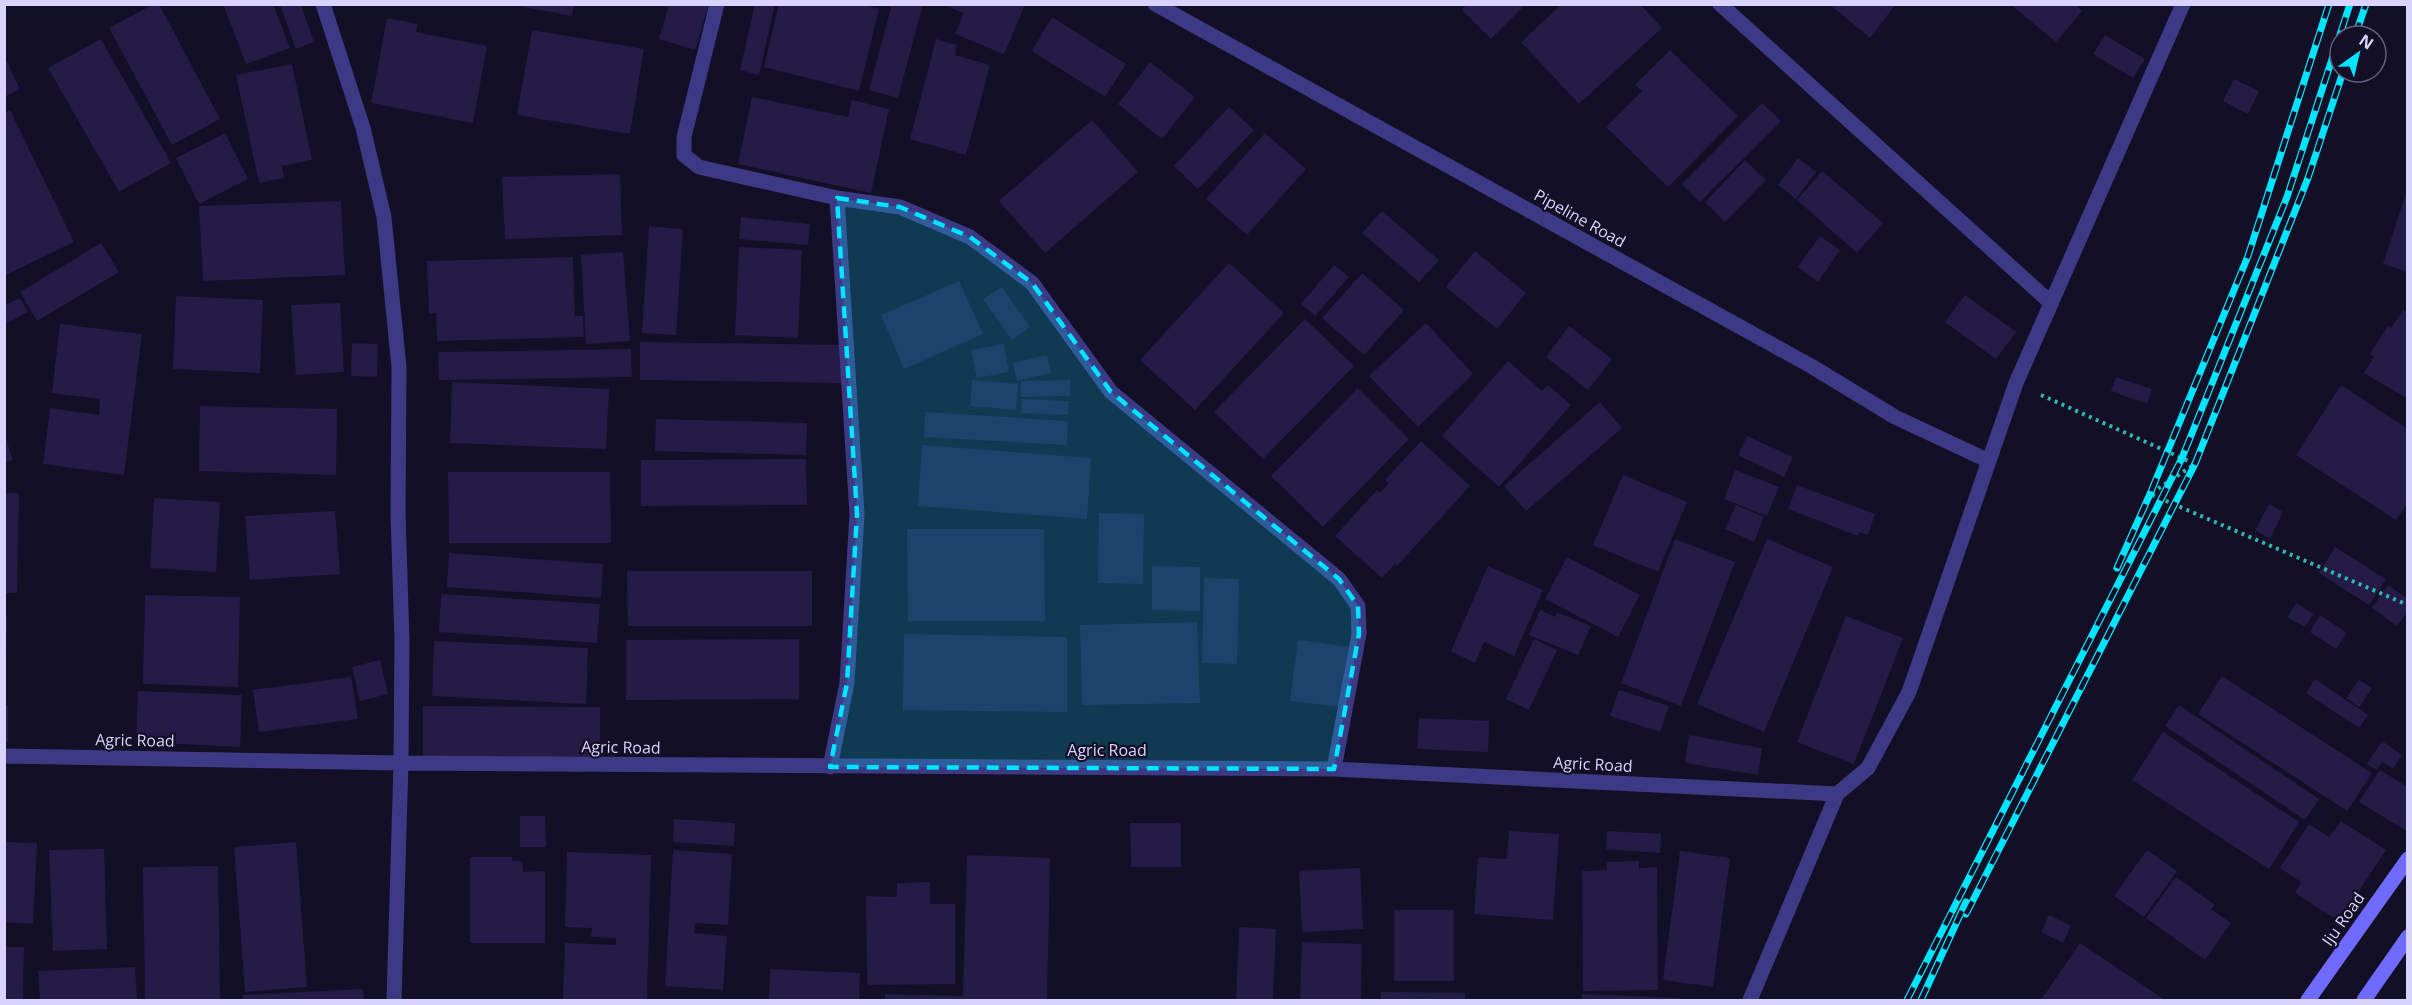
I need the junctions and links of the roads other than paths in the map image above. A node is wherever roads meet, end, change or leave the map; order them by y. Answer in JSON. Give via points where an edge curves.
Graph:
{"nodes":[{"id":1,"x":323,"y":4,"type":"edge"},
{"id":2,"x":717,"y":4,"type":"edge"},
{"id":3,"x":1155,"y":4,"type":"edge"},
{"id":4,"x":1720,"y":4,"type":"edge"},
{"id":5,"x":2183,"y":4,"type":"edge"},
{"id":6,"x":837,"y":198,"type":"junction"},
{"id":7,"x":2051,"y":303,"type":"junction"},
{"id":8,"x":1989,"y":460,"type":"junction"},
{"id":9,"x":4,"y":756,"type":"edge"},
{"id":10,"x":401,"y":763,"type":"junction"},
{"id":11,"x":830,"y":767,"type":"junction"},
{"id":12,"x":1334,"y":768,"type":"junction"},
{"id":13,"x":1837,"y":794,"type":"junction"},
{"id":14,"x":2408,"y":858,"type":"edge"},
{"id":15,"x":2408,"y":937,"type":"edge"},
{"id":16,"x":394,"y":1000,"type":"edge"},
{"id":17,"x":1750,"y":1000,"type":"edge"},
{"id":18,"x":2308,"y":1000,"type":"edge"},
{"id":19,"x":2364,"y":1000,"type":"edge"}],
"edges":[{"from":1,"to":10,"type":"street","via":[[363,128],[384,217],[393,298],[399,367]]},
{"from":2,"to":6,"type":"street","via":[[684,137],[684,155],[699,166]]},
{"from":3,"to":8,"type":"street","name":"Pipeline Road","via":[[1895,417]]},
{"from":4,"to":7,"type":"street"},
{"from":5,"to":7,"type":"street"},
{"from":6,"to":11,"type":"street","via":[[857,514],[847,683]]},
{"from":6,"to":12,"type":"street","via":[[900,207],[970,237],[1032,283],[1111,392],[1339,579],[1358,606],[1359,634]]},
{"from":7,"to":8,"type":"street","via":[[2016,383]]},
{"from":8,"to":13,"type":"street","via":[[1909,692],[1868,768]]},
{"from":9,"to":10,"type":"street","name":"Agric Road"},
{"from":10,"to":11,"type":"street","name":"Agric Road"},
{"from":10,"to":16,"type":"street"},
{"from":11,"to":12,"type":"street","name":"Agric Road"},
{"from":12,"to":13,"type":"street","name":"Agric Road"},
{"from":13,"to":17,"type":"street"},
{"from":14,"to":18,"type":"main road","name":"Iju Road"},
{"from":15,"to":19,"type":"main road"}]}
